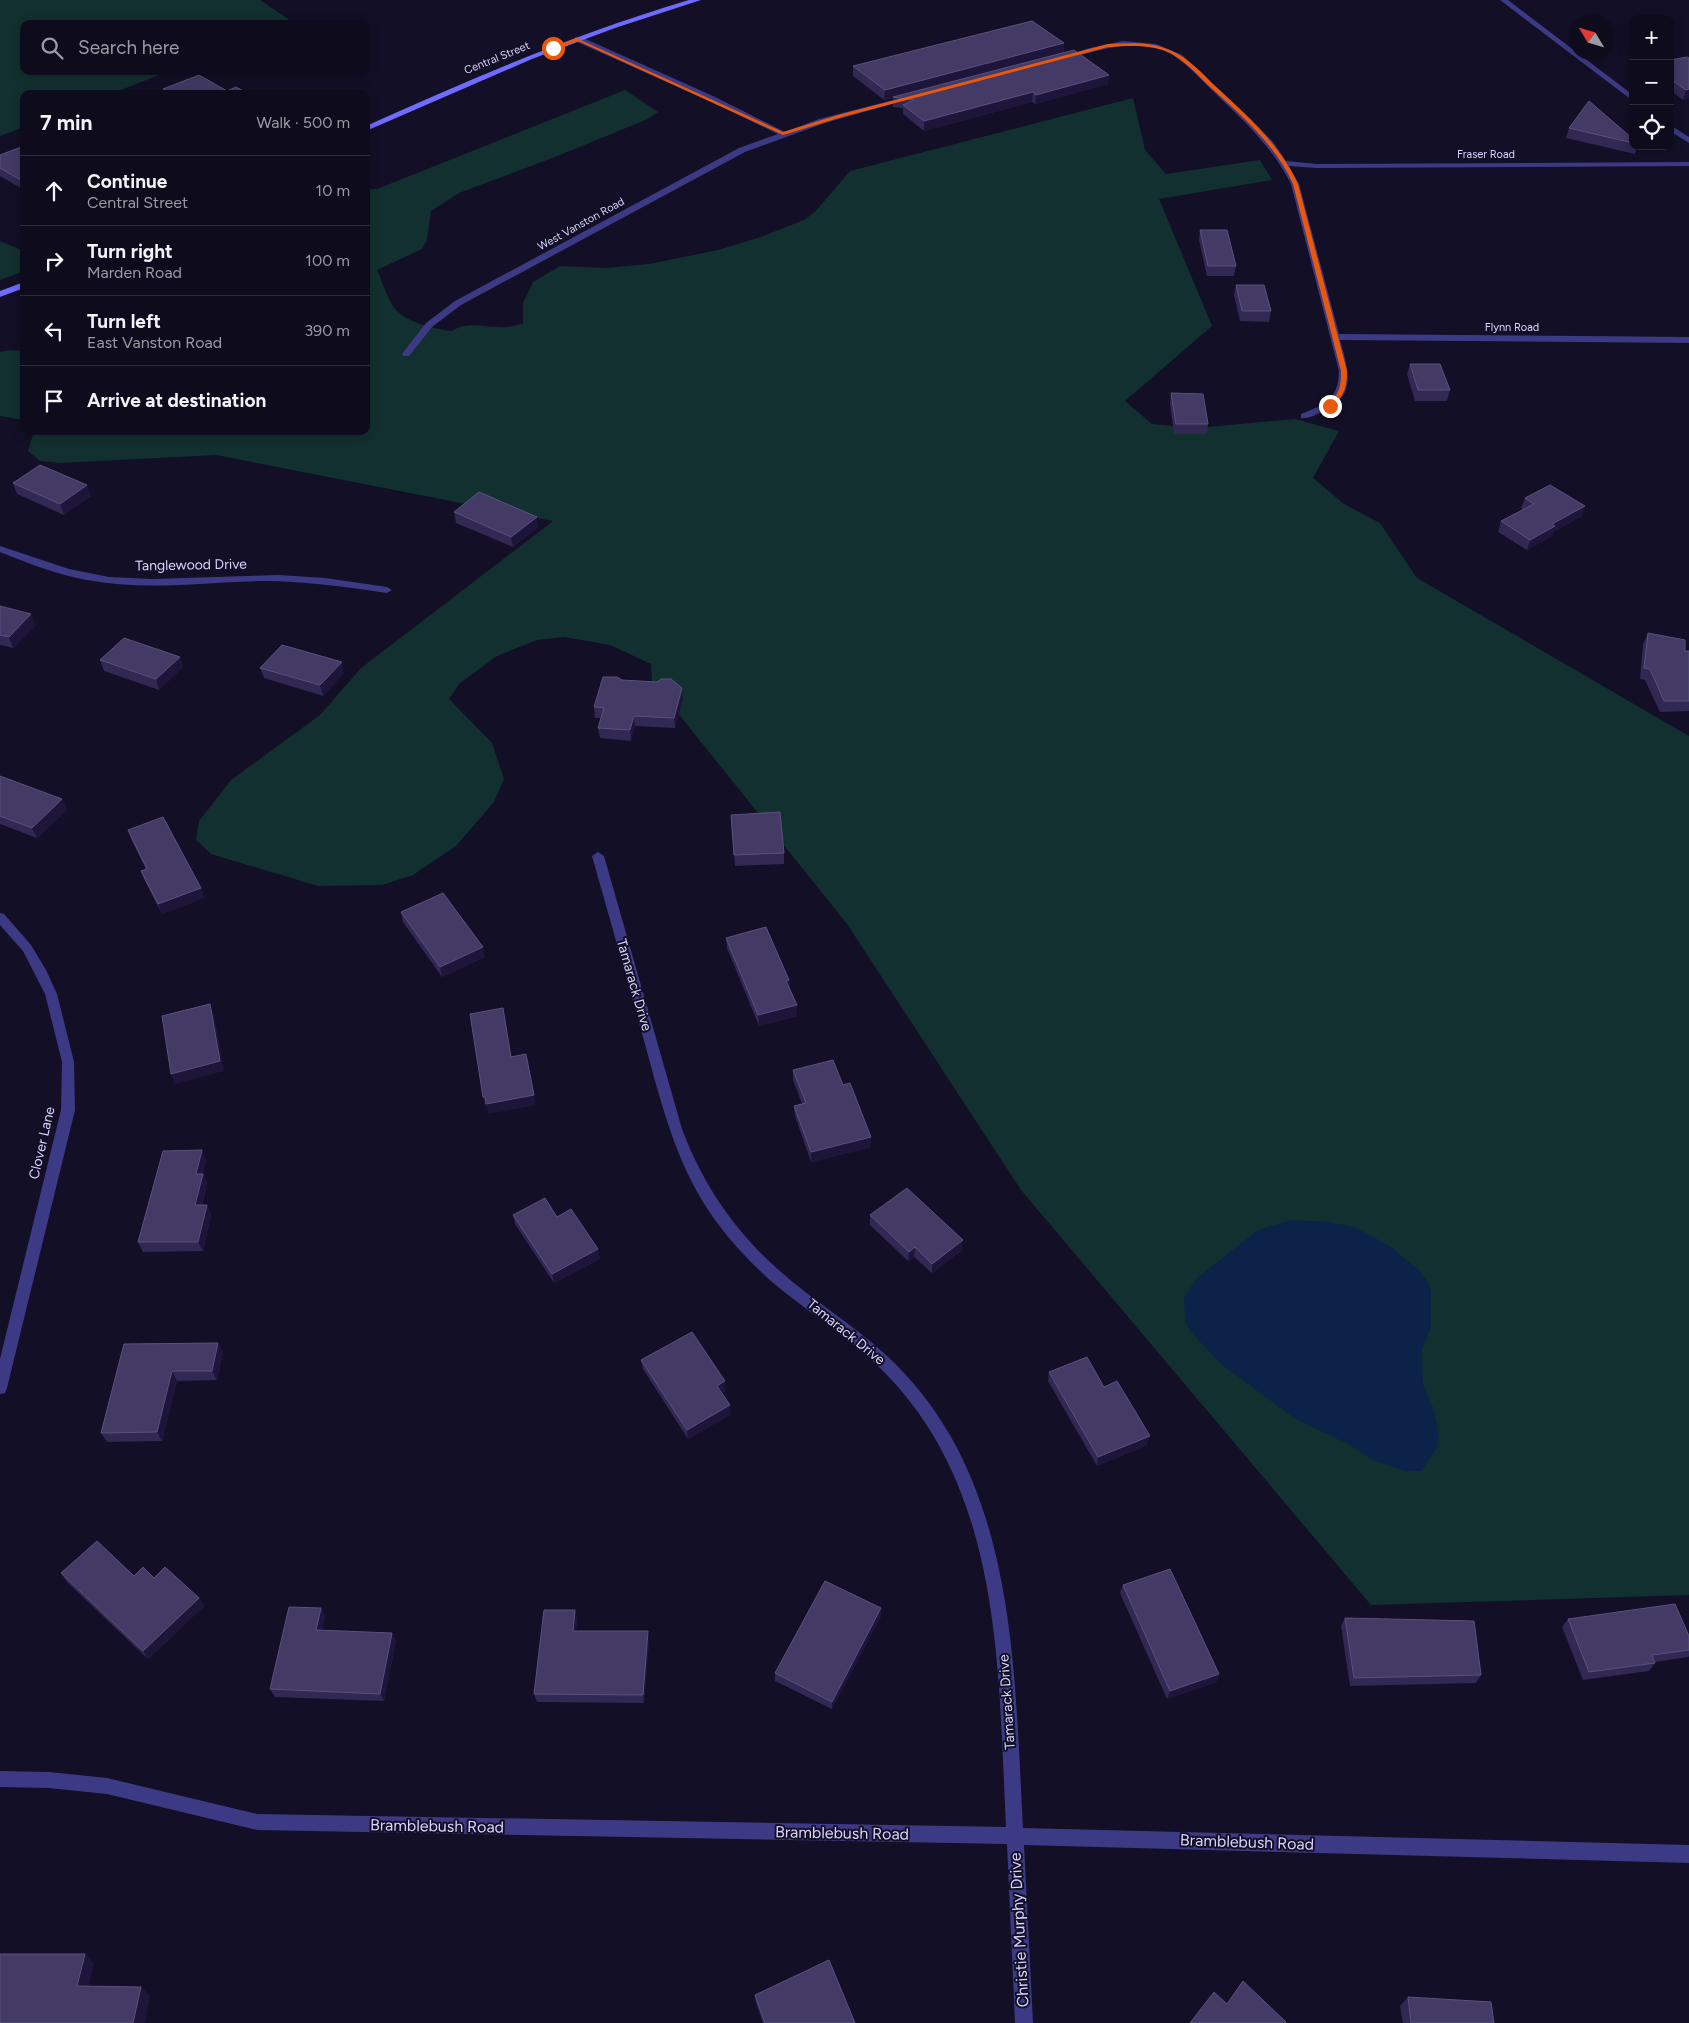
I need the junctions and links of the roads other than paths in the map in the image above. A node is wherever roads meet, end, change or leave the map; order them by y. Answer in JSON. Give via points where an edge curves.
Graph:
{"nodes":[{"id":1,"x":697,"y":0,"type":"edge"},
{"id":2,"x":1506,"y":2,"type":"edge"},
{"id":3,"x":578,"y":39,"type":"junction"},
{"id":4,"x":1056,"y":59,"type":"edge"},
{"id":5,"x":1629,"y":95,"type":"edge"},
{"id":6,"x":918,"y":96,"type":"edge"},
{"id":7,"x":370,"y":127,"type":"edge"},
{"id":8,"x":1674,"y":130,"type":"edge"},
{"id":9,"x":783,"y":134,"type":"junction"},
{"id":10,"x":1689,"y":141,"type":"edge"},
{"id":11,"x":1284,"y":163,"type":"junction"},
{"id":12,"x":1689,"y":164,"type":"edge"},
{"id":13,"x":20,"y":286,"type":"edge"},
{"id":14,"x":0,"y":294,"type":"edge"},
{"id":15,"x":1336,"y":337,"type":"junction"},
{"id":16,"x":1689,"y":340,"type":"edge"},
{"id":17,"x":406,"y":354,"type":"dead end"},
{"id":18,"x":1304,"y":416,"type":"dead end"},
{"id":19,"x":0,"y":550,"type":"edge"},
{"id":20,"x":387,"y":590,"type":"dead end"},
{"id":21,"x":598,"y":856,"type":"dead end"},
{"id":22,"x":0,"y":916,"type":"edge"},
{"id":23,"x":0,"y":1388,"type":"edge"},
{"id":24,"x":0,"y":1780,"type":"edge"},
{"id":25,"x":1014,"y":1836,"type":"junction"},
{"id":26,"x":1689,"y":1854,"type":"edge"},
{"id":27,"x":1024,"y":2023,"type":"edge"}],
"edges":[{"from":1,"to":3,"type":"main road","name":"Central Street"},
{"from":2,"to":5,"type":"street"},
{"from":3,"to":7,"type":"main road","name":"Central Street","via":[[445,92]]},
{"from":3,"to":9,"type":"street"},
{"from":4,"to":11,"type":"street","via":[[1126,43],[1144,44],[1171,52],[1244,116]]},
{"from":6,"to":9,"type":"street","name":"West Vanston Road"},
{"from":8,"to":10,"type":"street"},
{"from":9,"to":17,"type":"street","name":"West Vanston Road","via":[[727,157],[458,303],[428,324]]},
{"from":11,"to":12,"type":"street","name":"Fraser Road","via":[[1317,166]]},
{"from":11,"to":15,"type":"street","via":[[1295,184]]},
{"from":13,"to":14,"type":"main road"},
{"from":15,"to":16,"type":"street","name":"Flynn Road"},
{"from":15,"to":18,"type":"street","via":[[1344,371],[1339,397],[1330,406]]},
{"from":19,"to":20,"type":"street","name":"Tanglewood Drive","via":[[60,570],[110,580],[299,578]]},
{"from":21,"to":25,"type":"street","name":"Tamarack Drive","via":[[675,1129],[684,1156],[711,1205],[749,1251],[797,1293],[862,1341],[909,1388],[948,1445],[964,1476],[977,1509],[995,1580],[1006,1671]]},
{"from":22,"to":23,"type":"street","name":"Clover Lane","via":[[27,948],[51,994],[66,1054],[68,1110]]},
{"from":24,"to":25,"type":"street","name":"Bramblebush Road","via":[[49,1780],[107,1786],[256,1822]]},
{"from":25,"to":26,"type":"street","name":"Bramblebush Road"},
{"from":25,"to":27,"type":"street","name":"Christie Murphy Drive"}]}
